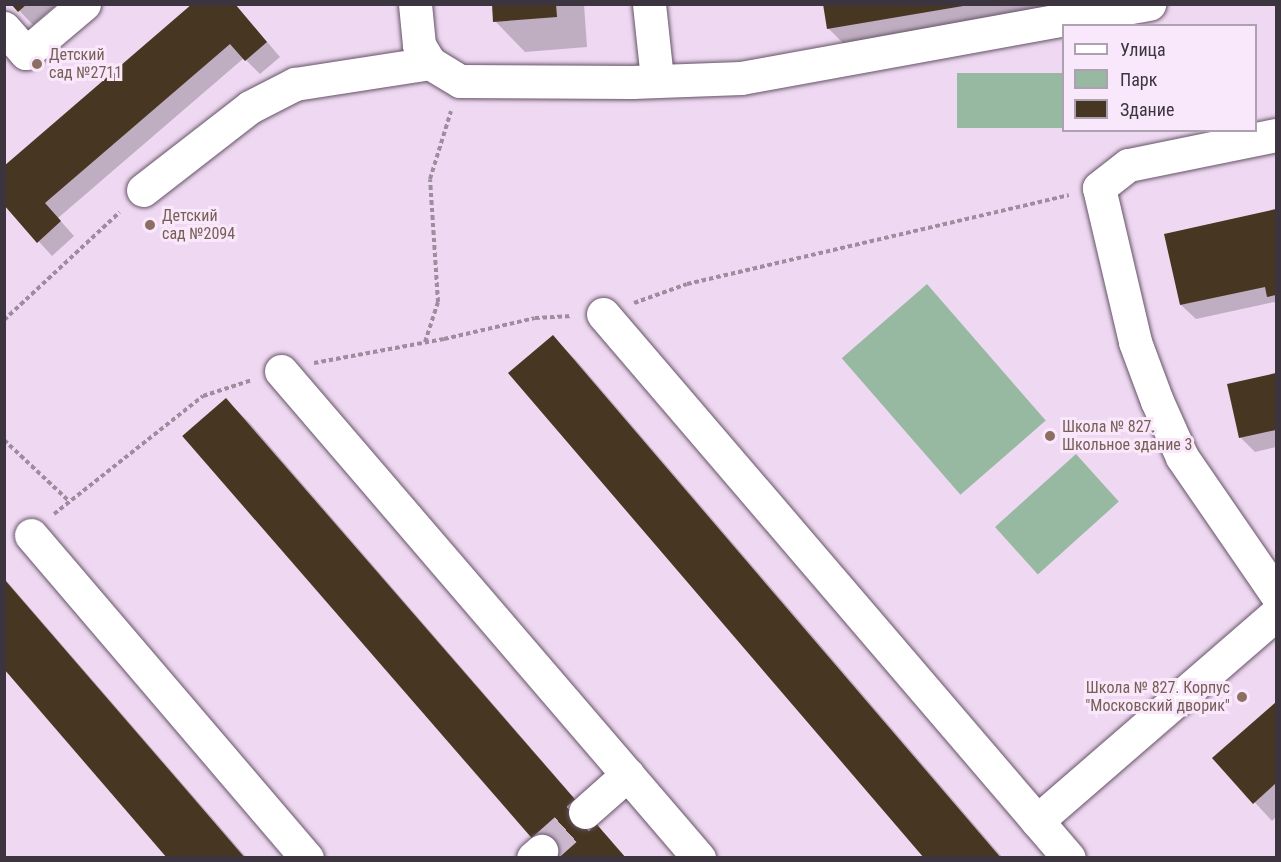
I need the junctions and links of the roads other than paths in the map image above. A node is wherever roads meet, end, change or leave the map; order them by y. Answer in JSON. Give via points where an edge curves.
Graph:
{"nodes":[{"id":1,"x":84,"y":4,"type":"edge"},
{"id":2,"x":415,"y":4,"type":"edge"},
{"id":3,"x":649,"y":4,"type":"edge"},
{"id":4,"x":1149,"y":4,"type":"edge"},
{"id":5,"x":4,"y":28,"type":"edge"},
{"id":6,"x":430,"y":63,"type":"junction"},
{"id":7,"x":657,"y":79,"type":"junction"},
{"id":8,"x":1276,"y":135,"type":"edge"},
{"id":9,"x":143,"y":190,"type":"road end"},
{"id":10,"x":603,"y":314,"type":"dead end"},
{"id":11,"x":281,"y":371,"type":"dead end"},
{"id":12,"x":30,"y":535,"type":"dead end"},
{"id":13,"x":1276,"y":594,"type":"edge"},
{"id":14,"x":1276,"y":614,"type":"edge"},
{"id":15,"x":628,"y":774,"type":"junction"},
{"id":16,"x":585,"y":812,"type":"tunnel mouth"},
{"id":17,"x":1037,"y":820,"type":"junction"},
{"id":18,"x":307,"y":858,"type":"edge"},
{"id":19,"x":699,"y":858,"type":"edge"},
{"id":20,"x":1069,"y":858,"type":"edge"}],
"edges":[{"from":1,"to":5,"type":"lane","via":[[26,53]]},
{"from":2,"to":6,"type":"lane","via":[[419,45]]},
{"from":3,"to":7,"type":"lane"},
{"from":4,"to":7,"type":"lane","via":[[741,78]]},
{"from":6,"to":7,"type":"lane","via":[[460,81]]},
{"from":6,"to":9,"type":"lane","via":[[295,84],[250,107]]},
{"from":8,"to":13,"type":"lane","via":[[1128,165],[1099,188],[1135,342],[1157,401],[1182,457]]},
{"from":10,"to":17,"type":"lane"},
{"from":11,"to":15,"type":"lane"},
{"from":12,"to":18,"type":"lane"},
{"from":14,"to":17,"type":"lane"},
{"from":15,"to":16,"type":"lane"},
{"from":15,"to":19,"type":"lane"},
{"from":17,"to":20,"type":"lane"}]}
